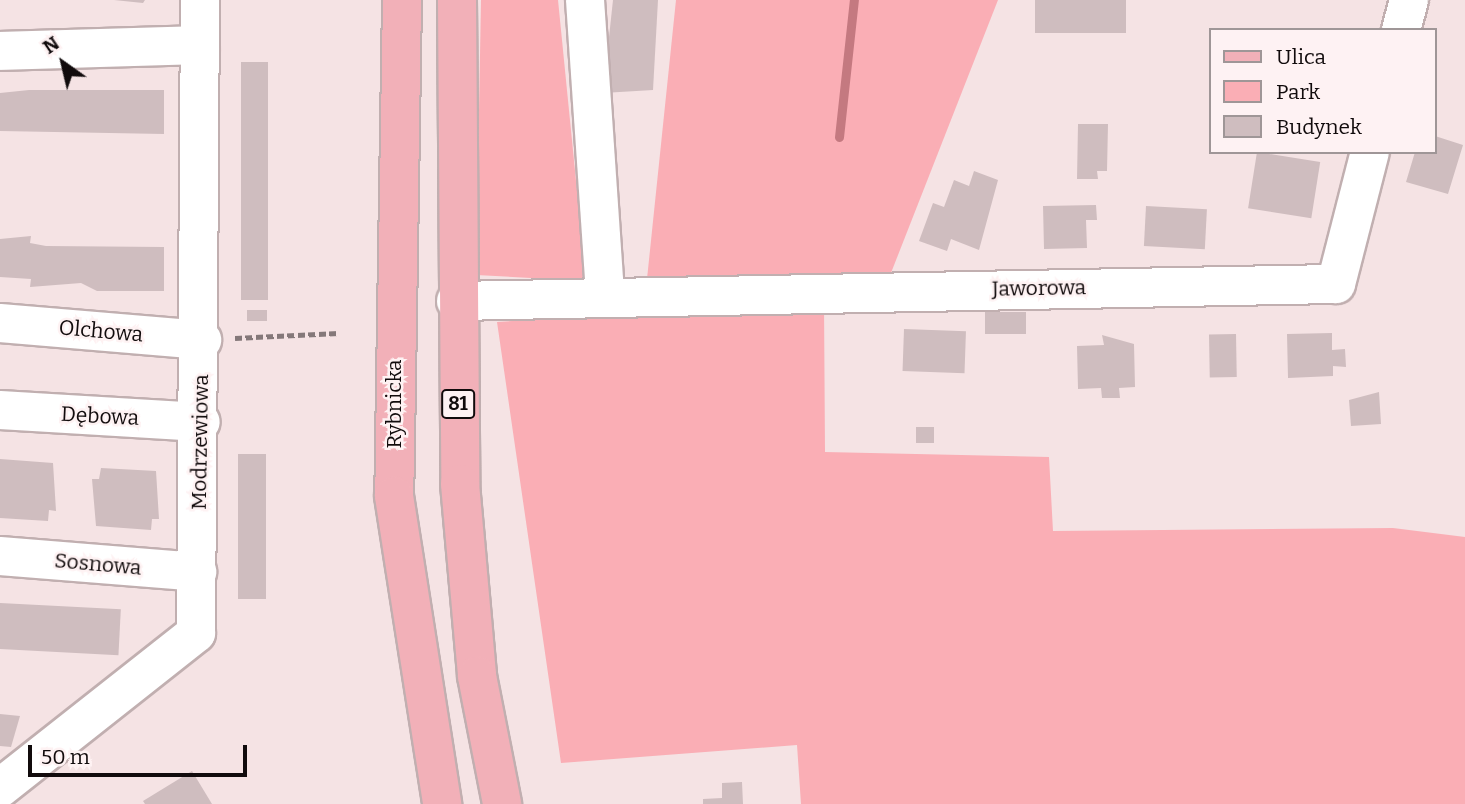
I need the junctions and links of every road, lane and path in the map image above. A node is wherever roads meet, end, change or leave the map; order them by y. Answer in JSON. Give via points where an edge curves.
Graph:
{"nodes":[{"id":1,"x":200,"y":0,"type":"edge"},
{"id":2,"x":402,"y":0,"type":"edge"},
{"id":3,"x":457,"y":0,"type":"edge"},
{"id":4,"x":586,"y":0,"type":"edge"},
{"id":5,"x":1409,"y":0,"type":"edge"},
{"id":6,"x":1402,"y":28,"type":"edge"},
{"id":7,"x":200,"y":45,"type":"junction"},
{"id":8,"x":0,"y":51,"type":"edge"},
{"id":9,"x":1369,"y":154,"type":"edge"},
{"id":10,"x":606,"y":293,"type":"junction"},
{"id":11,"x":456,"y":301,"type":"junction"},
{"id":12,"x":0,"y":323,"type":"edge"},
{"id":13,"x":339,"y":333,"type":"dead end"},
{"id":14,"x":202,"y":340,"type":"junction"},
{"id":15,"x":0,"y":410,"type":"edge"},
{"id":16,"x":201,"y":422,"type":"junction"},
{"id":17,"x":0,"y":556,"type":"edge"},
{"id":18,"x":197,"y":572,"type":"junction"},
{"id":19,"x":0,"y":788,"type":"edge"},
{"id":20,"x":442,"y":804,"type":"edge"},
{"id":21,"x":502,"y":804,"type":"edge"}],
"edges":[{"from":1,"to":7,"type":"street","name":"Modrzewiowa"},
{"from":2,"to":20,"type":"main road","name":"Rybnicka","via":[[394,496]]},
{"from":3,"to":11,"type":"main road","number":"81"},
{"from":4,"to":10,"type":"street"},
{"from":5,"to":6,"type":"street"},
{"from":7,"to":8,"type":"street"},
{"from":7,"to":14,"type":"street","name":"Modrzewiowa"},
{"from":9,"to":10,"type":"street","name":"Jaworowa","via":[[1336,284]]},
{"from":10,"to":11,"type":"street"},
{"from":11,"to":21,"type":"main road","number":"81","via":[[460,484],[477,676]]},
{"from":12,"to":14,"type":"street","name":"Olchowa"},
{"from":13,"to":14,"type":"path"},
{"from":14,"to":16,"type":"street","name":"Modrzewiowa"},
{"from":15,"to":16,"type":"street","name":"Dębowa"},
{"from":16,"to":18,"type":"street","name":"Modrzewiowa"},
{"from":17,"to":18,"type":"street","name":"Sosnowa"},
{"from":18,"to":19,"type":"street","name":"Modrzewiowa","via":[[196,633]]}]}
